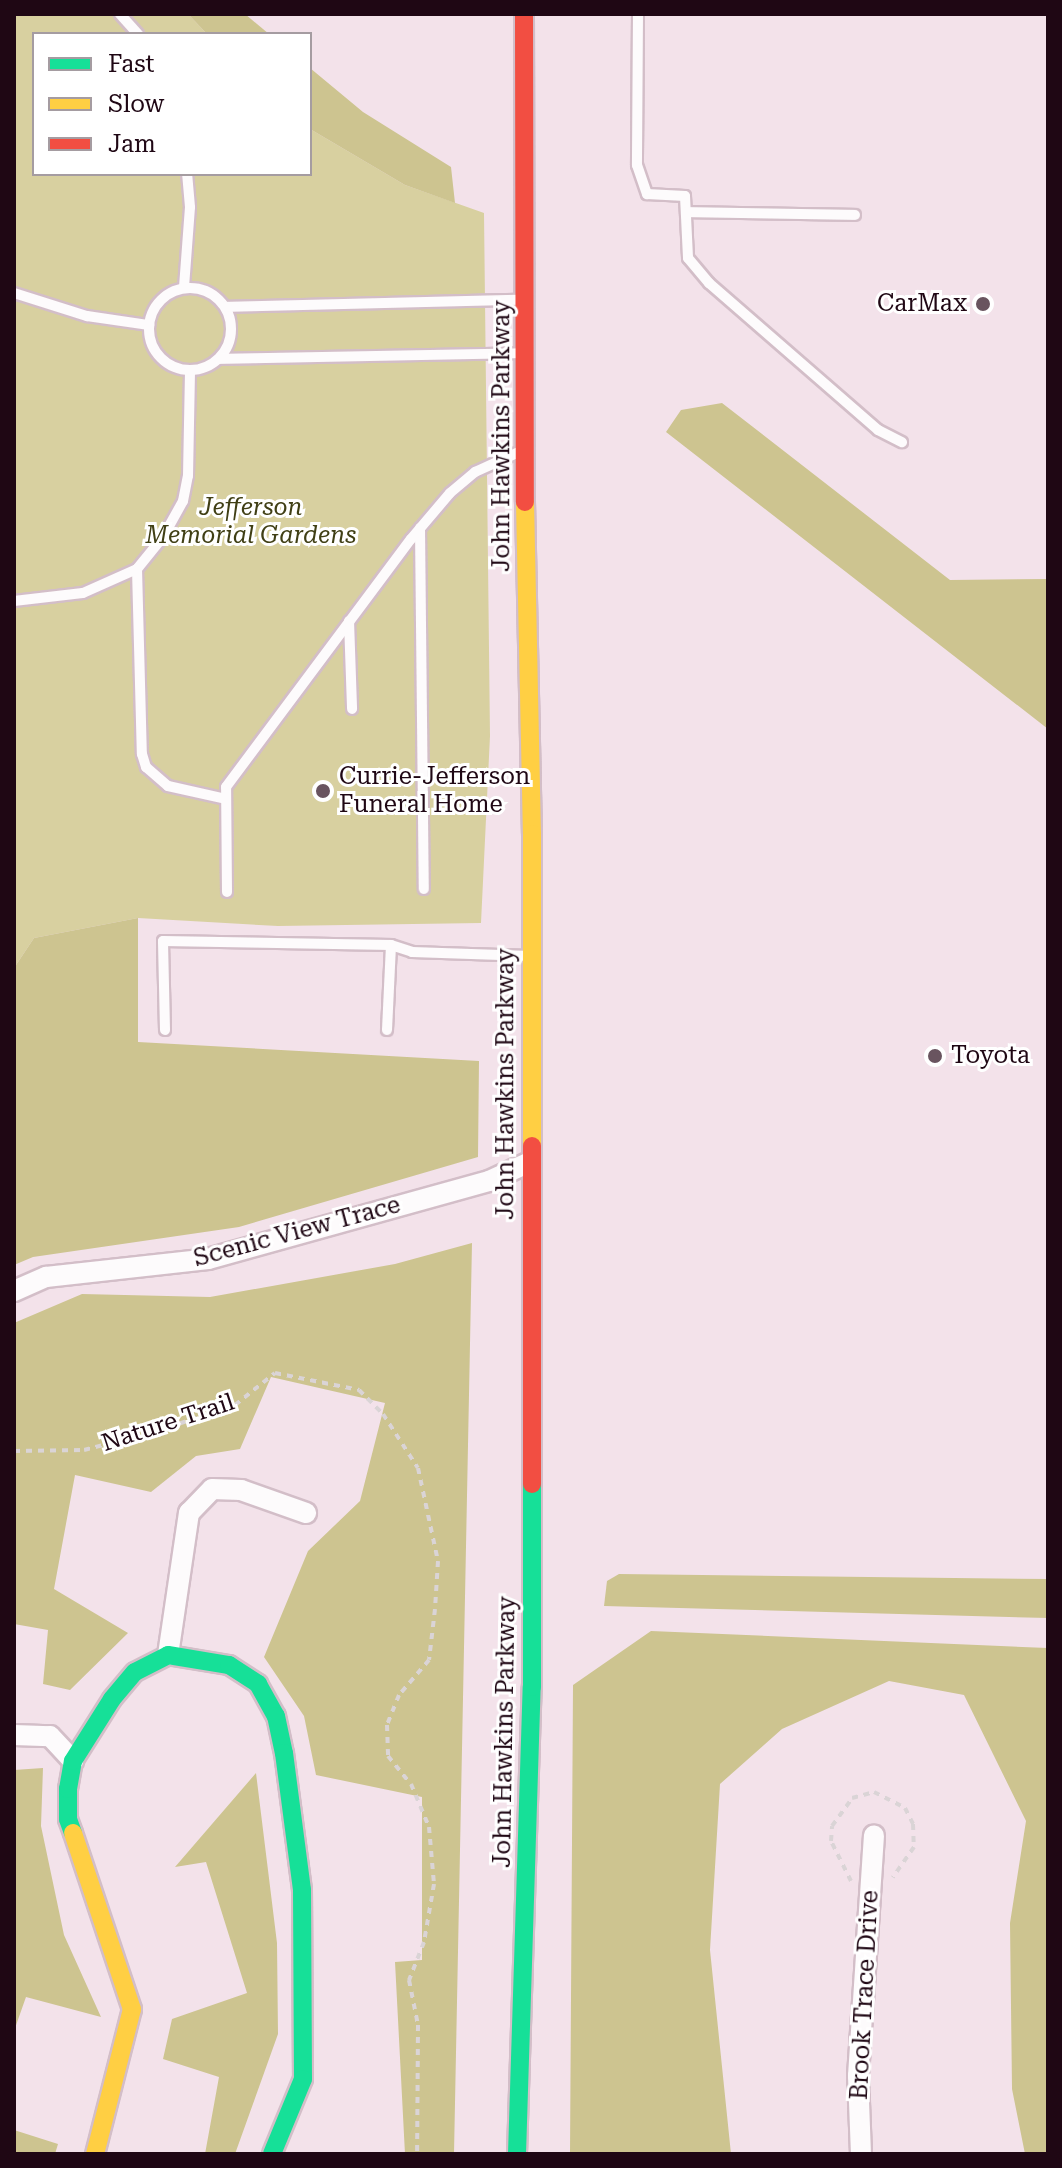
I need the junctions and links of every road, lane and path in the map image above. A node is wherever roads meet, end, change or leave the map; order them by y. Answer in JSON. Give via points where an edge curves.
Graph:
{"nodes":[{"id":1,"x":120,"y":14,"type":"edge"},
{"id":2,"x":524,"y":14,"type":"edge"},
{"id":3,"x":638,"y":14,"type":"edge"},
{"id":4,"x":136,"y":32,"type":"edge"},
{"id":5,"x":187,"y":176,"type":"edge"},
{"id":6,"x":686,"y":212,"type":"junction"},
{"id":7,"x":855,"y":215,"type":"dead end"},
{"id":8,"x":184,"y":287,"type":"junction"},
{"id":9,"x":14,"y":293,"type":"edge"},
{"id":10,"x":525,"y":300,"type":"junction"},
{"id":11,"x":226,"y":307,"type":"junction"},
{"id":12,"x":149,"y":325,"type":"junction"},
{"id":13,"x":526,"y":353,"type":"junction"},
{"id":14,"x":219,"y":359,"type":"junction"},
{"id":15,"x":190,"y":370,"type":"junction"},
{"id":16,"x":902,"y":442,"type":"dead end"},
{"id":17,"x":524,"y":450,"type":"junction"},
{"id":18,"x":420,"y":528,"type":"junction"},
{"id":19,"x":137,"y":569,"type":"junction"},
{"id":20,"x":14,"y":601,"type":"edge"},
{"id":21,"x":349,"y":621,"type":"junction"},
{"id":22,"x":352,"y":709,"type":"dead end"},
{"id":23,"x":226,"y":799,"type":"junction"},
{"id":24,"x":424,"y":889,"type":"dead end"},
{"id":25,"x":227,"y":892,"type":"dead end"},
{"id":26,"x":391,"y":945,"type":"junction"},
{"id":27,"x":530,"y":956,"type":"junction"},
{"id":28,"x":165,"y":1030,"type":"dead end"},
{"id":29,"x":387,"y":1030,"type":"dead end"},
{"id":30,"x":530,"y":1162,"type":"junction"},
{"id":31,"x":14,"y":1291,"type":"edge"},
{"id":32,"x":14,"y":1451,"type":"edge"},
{"id":33,"x":306,"y":1513,"type":"dead end"},
{"id":34,"x":168,"y":1655,"type":"junction"},
{"id":35,"x":14,"y":1735,"type":"edge"},
{"id":36,"x":73,"y":1761,"type":"junction"},
{"id":37,"x":874,"y":1836,"type":"dead end"},
{"id":38,"x":95,"y":2154,"type":"edge"},
{"id":39,"x":272,"y":2154,"type":"edge"},
{"id":40,"x":417,"y":2154,"type":"edge"},
{"id":41,"x":517,"y":2154,"type":"edge"},
{"id":42,"x":861,"y":2154,"type":"edge"}],
"edges":[{"from":1,"to":4,"type":"lane"},
{"from":2,"to":10,"type":"main road","name":"John Hawkins Parkway"},
{"from":3,"to":6,"type":"lane","via":[[637,165],[647,194],[685,196]]},
{"from":5,"to":8,"type":"lane"},
{"from":6,"to":7,"type":"lane"},
{"from":6,"to":16,"type":"lane","via":[[688,258],[709,283],[878,430]]},
{"from":8,"to":11,"type":"lane","via":[[211,292]]},
{"from":8,"to":12,"type":"lane","via":[[160,300]]},
{"from":9,"to":12,"type":"lane","via":[[87,316]]},
{"from":10,"to":11,"type":"lane"},
{"from":10,"to":13,"type":"main road","name":"John Hawkins Parkway"},
{"from":11,"to":14,"type":"lane","via":[[231,339]]},
{"from":12,"to":15,"type":"lane","via":[[150,339],[164,362]]},
{"from":13,"to":14,"type":"lane"},
{"from":13,"to":17,"type":"main road","name":"John Hawkins Parkway"},
{"from":14,"to":15,"type":"lane"},
{"from":15,"to":19,"type":"lane","via":[[183,501]]},
{"from":17,"to":18,"type":"lane","via":[[475,472]]},
{"from":17,"to":27,"type":"main road","name":"John Hawkins Parkway"},
{"from":18,"to":21,"type":"lane"},
{"from":18,"to":24,"type":"lane"},
{"from":19,"to":20,"type":"lane","via":[[83,593]]},
{"from":19,"to":23,"type":"lane","via":[[146,767],[168,786]]},
{"from":21,"to":22,"type":"lane"},
{"from":21,"to":23,"type":"lane","via":[[226,787]]},
{"from":23,"to":25,"type":"lane"},
{"from":26,"to":27,"type":"lane","via":[[412,952]]},
{"from":26,"to":28,"type":"lane","via":[[163,941]]},
{"from":26,"to":29,"type":"lane"},
{"from":27,"to":30,"type":"main road","name":"John Hawkins Parkway"},
{"from":30,"to":31,"type":"street","name":"Scenic View Trace","via":[[489,1181],[208,1259],[46,1277]]},
{"from":30,"to":41,"type":"main road","name":"John Hawkins Parkway","via":[[532,1687]]},
{"from":32,"to":40,"type":"path","name":"Nature Trail","via":[[84,1450],[157,1431],[235,1405],[275,1373],[359,1390],[383,1414],[418,1468],[438,1561],[429,1660],[399,1695],[387,1725],[388,1756],[411,1784],[429,1827],[434,1884],[424,1942],[409,1980],[418,2025]]},
{"from":33,"to":34,"type":"street","via":[[241,1490],[212,1489],[189,1513]]},
{"from":34,"to":36,"type":"main road","via":[[135,1672]]},
{"from":34,"to":39,"type":"main road","via":[[229,1665],[258,1684],[276,1716],[284,1753],[302,1890],[303,2079]]},
{"from":35,"to":36,"type":"street","via":[[50,1736]]},
{"from":36,"to":38,"type":"main road","via":[[68,1819],[132,2009]]},
{"from":37,"to":42,"type":"street","name":"Brook Trace Drive","via":[[858,2076]]}]}
